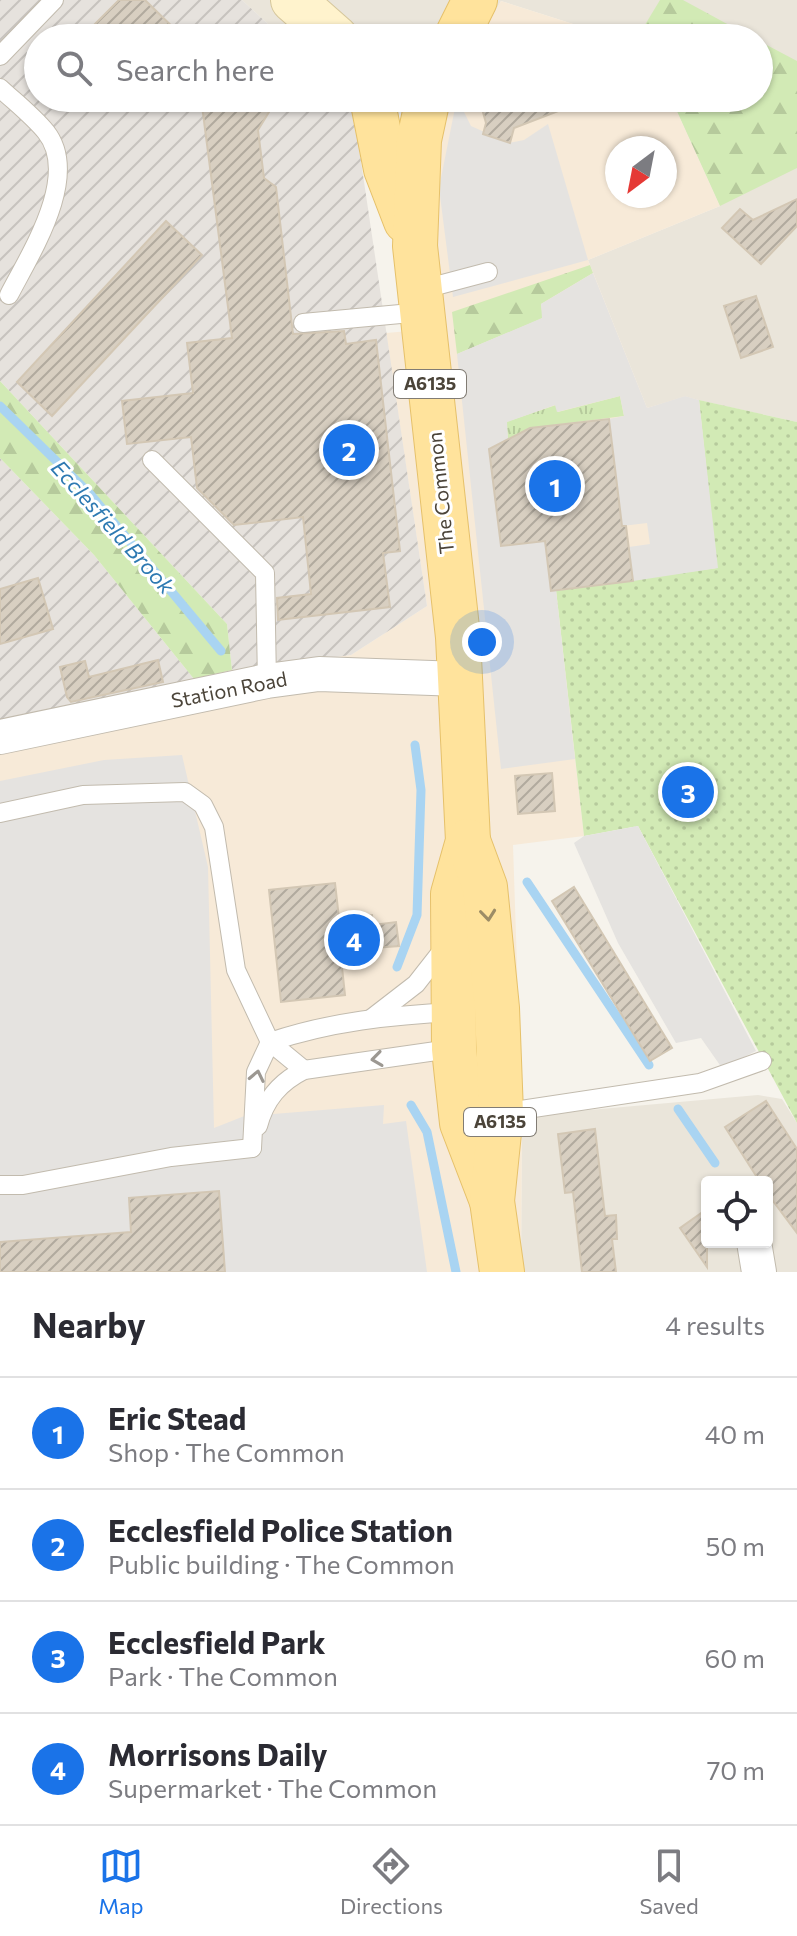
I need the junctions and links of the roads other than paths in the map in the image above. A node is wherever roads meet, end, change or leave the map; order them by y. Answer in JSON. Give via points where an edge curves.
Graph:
{"nodes":[{"id":1,"x":54,"y":0,"type":"edge"},
{"id":2,"x":293,"y":0,"type":"edge"},
{"id":3,"x":475,"y":0,"type":"edge"},
{"id":4,"x":31,"y":24,"type":"edge"},
{"id":5,"x":320,"y":24,"type":"edge"},
{"id":6,"x":463,"y":24,"type":"edge"},
{"id":7,"x":24,"y":31,"type":"edge"},
{"id":8,"x":0,"y":56,"type":"edge"},
{"id":9,"x":0,"y":88,"type":"edge"},
{"id":10,"x":24,"y":111,"type":"edge"},
{"id":11,"x":25,"y":112,"type":"edge"},
{"id":12,"x":375,"y":112,"type":"edge"},
{"id":13,"x":425,"y":112,"type":"edge"},
{"id":14,"x":415,"y":246,"type":"junction"},
{"id":15,"x":488,"y":272,"type":"dead end"},
{"id":16,"x":9,"y":295,"type":"dead end"},
{"id":17,"x":421,"y":301,"type":"junction"},
{"id":18,"x":303,"y":323,"type":"dead end"},
{"id":19,"x":152,"y":460,"type":"dead end"},
{"id":20,"x":460,"y":679,"type":"junction"},
{"id":21,"x":267,"y":681,"type":"junction"},
{"id":22,"x":0,"y":737,"type":"edge"},
{"id":23,"x":0,"y":813,"type":"edge"},
{"id":24,"x":468,"y":841,"type":"junction"},
{"id":25,"x":453,"y":935,"type":"junction"},
{"id":26,"x":370,"y":1020,"type":"junction"},
{"id":27,"x":498,"y":1025,"type":"junction"},
{"id":28,"x":453,"y":1030,"type":"junction"},
{"id":29,"x":270,"y":1042,"type":"junction"},
{"id":30,"x":762,"y":1061,"type":"dead end"},
{"id":31,"x":304,"y":1070,"type":"junction"},
{"id":32,"x":482,"y":1118,"type":"junction"},
{"id":33,"x":252,"y":1148,"type":"junction"},
{"id":34,"x":0,"y":1185,"type":"edge"},
{"id":35,"x":755,"y":1248,"type":"edge"},
{"id":36,"x":502,"y":1272,"type":"edge"},
{"id":37,"x":759,"y":1272,"type":"edge"}],
"edges":[{"from":1,"to":4,"type":"lane"},
{"from":2,"to":5,"type":"main road"},
{"from":3,"to":6,"type":"main road"},
{"from":7,"to":8,"type":"lane"},
{"from":9,"to":10,"type":"lane"},
{"from":11,"to":16,"type":"lane","via":[[48,134],[58,168],[51,211]]},
{"from":12,"to":14,"type":"main road","via":[[386,169]]},
{"from":13,"to":14,"type":"main road","name":"The Common","number":"A6135"},
{"from":14,"to":17,"type":"main road","name":"The Common","number":"A6135"},
{"from":15,"to":17,"type":"lane"},
{"from":17,"to":18,"type":"lane"},
{"from":17,"to":20,"type":"main road","name":"The Common","number":"A6135"},
{"from":19,"to":21,"type":"lane","via":[[265,573]]},
{"from":20,"to":21,"type":"street","name":"Station Road","via":[[319,674]]},
{"from":20,"to":24,"type":"main road","name":"The Common","number":"A6135"},
{"from":21,"to":22,"type":"street","name":"Station Road"},
{"from":23,"to":29,"type":"lane","via":[[83,795],[185,792],[203,805],[214,827],[236,970]]},
{"from":24,"to":25,"type":"main road","name":"The Common","number":"A6135","via":[[453,894]]},
{"from":24,"to":27,"type":"main road","name":"The Common","number":"A6135","one_way":true,"via":[[485,887]]},
{"from":25,"to":26,"type":"lane","via":[[416,984]]},
{"from":25,"to":28,"type":"main road","name":"The Common","number":"A6135"},
{"from":26,"to":28,"type":"lane"},
{"from":26,"to":29,"type":"lane"},
{"from":27,"to":28,"type":"lane"},
{"from":27,"to":28,"type":"lane"},
{"from":27,"to":32,"type":"main road","name":"The Common","number":"A6135"},
{"from":28,"to":31,"type":"lane","one_way":true},
{"from":28,"to":32,"type":"main road","name":"The Common","number":"A6135"},
{"from":29,"to":31,"type":"lane"},
{"from":33,"to":29,"type":"lane","one_way":true,"via":[[256,1072]]},
{"from":30,"to":32,"type":"lane","via":[[700,1083]]},
{"from":31,"to":33,"type":"lane","via":[[284,1080],[271,1095]]},
{"from":32,"to":36,"type":"main road","name":"The Common","number":"A6135"},
{"from":33,"to":34,"type":"lane"},
{"from":35,"to":37,"type":"street"}]}
